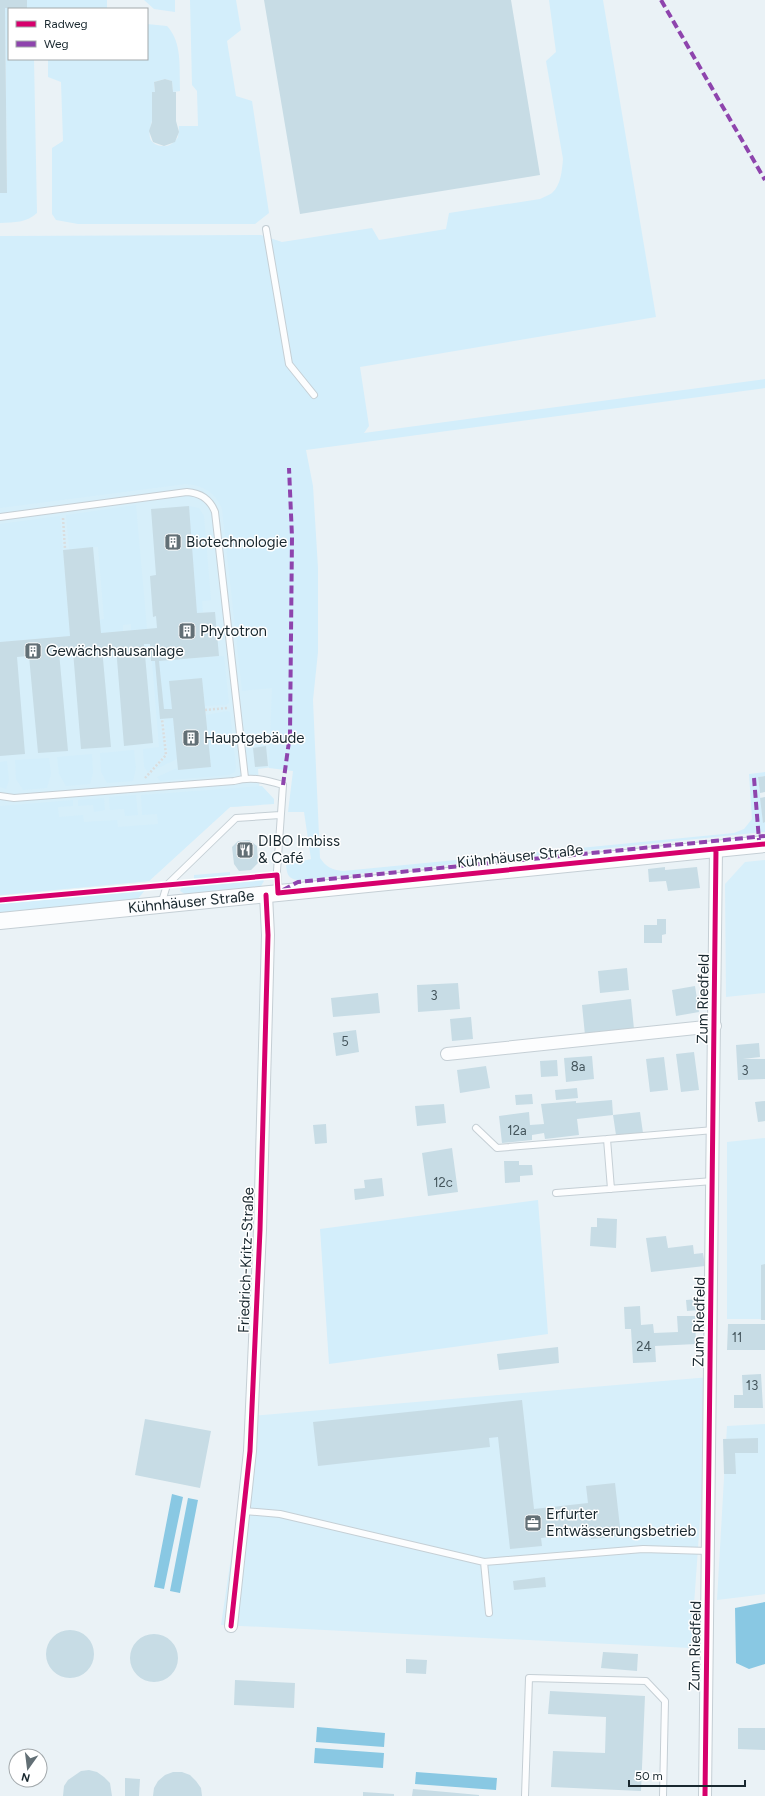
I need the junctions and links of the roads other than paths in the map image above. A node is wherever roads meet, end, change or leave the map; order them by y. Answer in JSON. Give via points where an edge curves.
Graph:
{"nodes":[{"id":1,"x":266,"y":229,"type":"dead end"},
{"id":2,"x":314,"y":395,"type":"dead end"},
{"id":3,"x":0,"y":517,"type":"edge"},
{"id":4,"x":245,"y":778,"type":"junction"},
{"id":5,"x":0,"y":796,"type":"edge"},
{"id":6,"x":280,"y":815,"type":"junction"},
{"id":7,"x":765,"y":844,"type":"edge"},
{"id":8,"x":716,"y":849,"type":"junction"},
{"id":9,"x":272,"y":894,"type":"junction"},
{"id":10,"x":163,"y":905,"type":"junction"},
{"id":11,"x":0,"y":921,"type":"edge"},
{"id":12,"x":715,"y":1026,"type":"junction"},
{"id":13,"x":447,"y":1054,"type":"dead end"},
{"id":14,"x":476,"y":1128,"type":"dead end"},
{"id":15,"x":714,"y":1130,"type":"junction"},
{"id":16,"x":606,"y":1139,"type":"junction"},
{"id":17,"x":713,"y":1181,"type":"junction"},
{"id":18,"x":611,"y":1189,"type":"junction"},
{"id":19,"x":556,"y":1193,"type":"dead end"},
{"id":20,"x":244,"y":1511,"type":"junction"},
{"id":21,"x":708,"y":1550,"type":"junction"},
{"id":22,"x":484,"y":1562,"type":"junction"},
{"id":23,"x":489,"y":1613,"type":"dead end"},
{"id":24,"x":231,"y":1626,"type":"dead end"},
{"id":25,"x":525,"y":1796,"type":"edge"},
{"id":26,"x":663,"y":1796,"type":"edge"},
{"id":27,"x":705,"y":1796,"type":"edge"}],
"edges":[{"from":1,"to":2,"type":"lane","via":[[289,364]]},
{"from":3,"to":4,"type":"lane","via":[[187,492],[204,497],[212,505],[215,512]]},
{"from":4,"to":5,"type":"lane","via":[[234,781],[21,798]]},
{"from":4,"to":6,"type":"lane","via":[[283,786]]},
{"from":6,"to":9,"type":"lane","via":[[277,871]]},
{"from":6,"to":10,"type":"lane","via":[[236,818],[167,885]]},
{"from":7,"to":8,"type":"street","name":"Kühnhäuser Straße"},
{"from":8,"to":9,"type":"street","name":"Kühnhäuser Straße"},
{"from":8,"to":12,"type":"street","name":"Zum Riedfeld"},
{"from":9,"to":10,"type":"street","name":"Kühnhäuser Straße"},
{"from":9,"to":20,"type":"street","name":"Friedrich-Kritz-Straße","via":[[268,943],[260,1230],[250,1451]]},
{"from":10,"to":11,"type":"street","name":"Kühnhäuser Straße"},
{"from":12,"to":13,"type":"street","name":"Zum Riedfeld"},
{"from":12,"to":15,"type":"street","name":"Zum Riedfeld"},
{"from":14,"to":16,"type":"lane","via":[[497,1148]]},
{"from":15,"to":16,"type":"lane"},
{"from":15,"to":17,"type":"street","name":"Zum Riedfeld"},
{"from":16,"to":18,"type":"lane"},
{"from":17,"to":18,"type":"lane"},
{"from":17,"to":21,"type":"street","name":"Zum Riedfeld"},
{"from":18,"to":19,"type":"lane"},
{"from":20,"to":22,"type":"lane","via":[[280,1514]]},
{"from":20,"to":24,"type":"street","name":"Friedrich-Kritz-Straße"},
{"from":21,"to":22,"type":"lane","via":[[644,1549]]},
{"from":21,"to":27,"type":"street","name":"Zum Riedfeld"},
{"from":22,"to":23,"type":"lane"},
{"from":25,"to":26,"type":"lane","via":[[529,1678],[646,1681],[665,1701]]}]}
